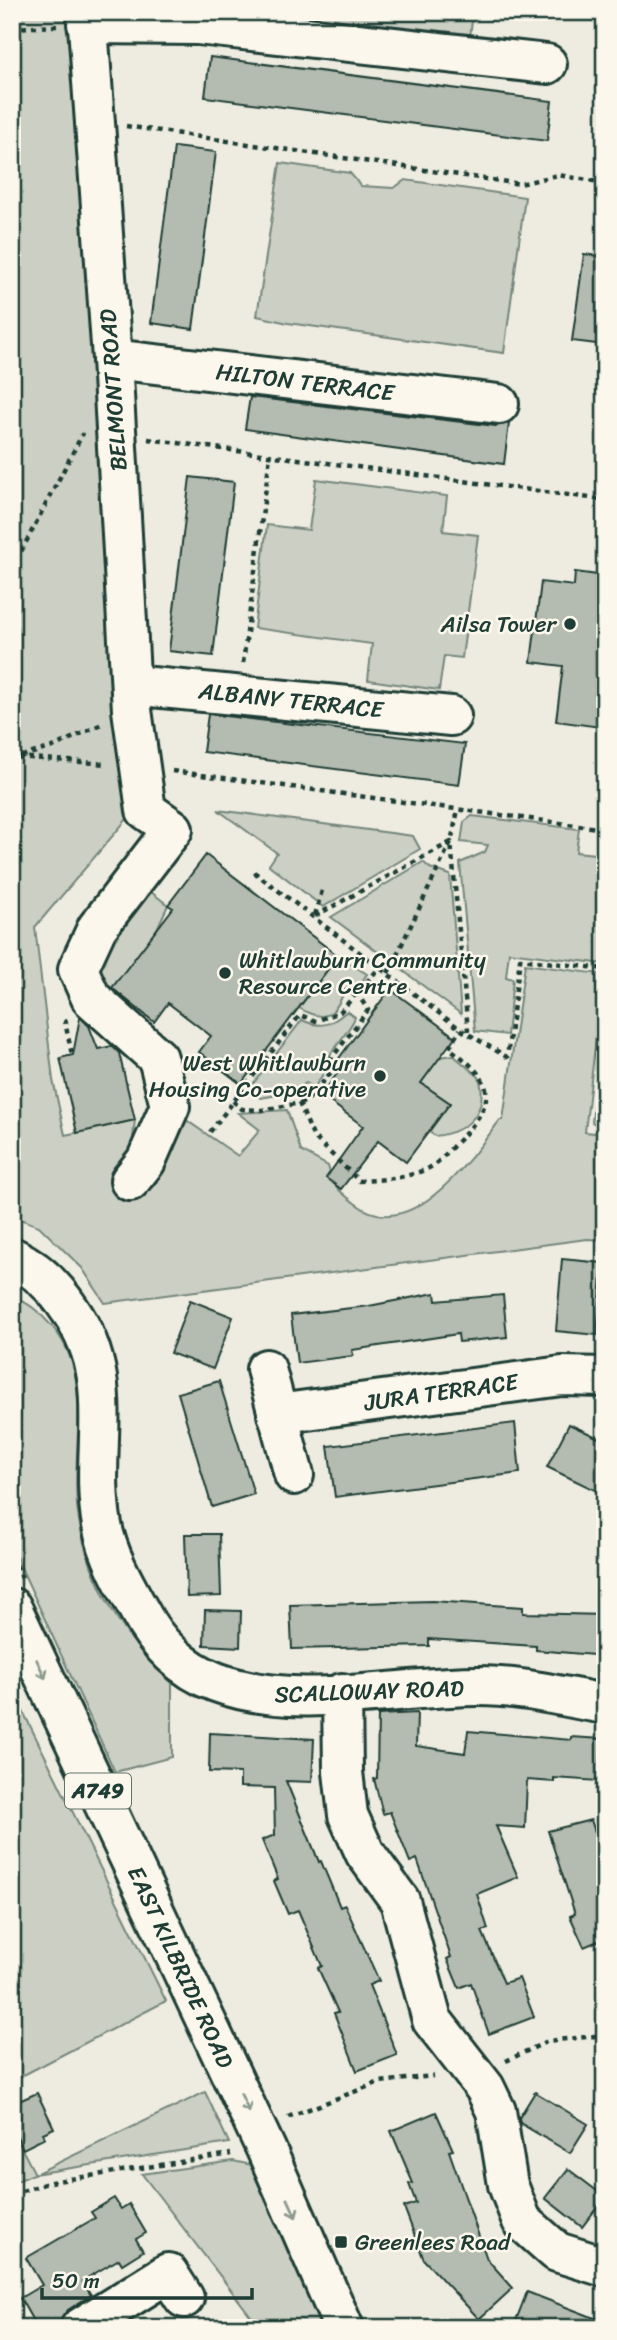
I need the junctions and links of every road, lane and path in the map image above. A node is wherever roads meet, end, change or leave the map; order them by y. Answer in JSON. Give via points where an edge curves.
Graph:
{"nodes":[{"id":1,"x":87,"y":18,"type":"edge"},
{"id":2,"x":12,"y":28,"type":"edge"},
{"id":3,"x":547,"y":64,"type":"dead end"},
{"id":4,"x":94,"y":122,"type":"junction"},
{"id":5,"x":605,"y":183,"type":"edge"},
{"id":6,"x":112,"y":359,"type":"junction"},
{"id":7,"x":499,"y":404,"type":"dead end"},
{"id":8,"x":100,"y":434,"type":"junction"},
{"id":9,"x":270,"y":456,"type":"junction"},
{"id":10,"x":605,"y":500,"type":"edge"},
{"id":11,"x":12,"y":569,"type":"edge"},
{"id":12,"x":239,"y":694,"type":"junction"},
{"id":13,"x":131,"y":697,"type":"junction"},
{"id":14,"x":451,"y":716,"type":"dead end"},
{"id":15,"x":15,"y":758,"type":"edge"},
{"id":16,"x":139,"y":767,"type":"junction"},
{"id":17,"x":458,"y":810,"type":"junction"},
{"id":18,"x":605,"y":829,"type":"edge"},
{"id":19,"x":451,"y":842,"type":"junction"},
{"id":20,"x":254,"y":872,"type":"dead end"},
{"id":21,"x":323,"y":887,"type":"dead end"},
{"id":22,"x":315,"y":916,"type":"junction"},
{"id":23,"x":380,"y":967,"type":"junction"},
{"id":24,"x":605,"y":969,"type":"edge"},
{"id":25,"x":388,"y":973,"type":"junction"},
{"id":26,"x":357,"y":993,"type":"junction"},
{"id":27,"x":460,"y":1029,"type":"junction"},
{"id":28,"x":468,"y":1031,"type":"junction"},
{"id":29,"x":233,"y":1101,"type":"junction"},
{"id":30,"x":299,"y":1103,"type":"junction"},
{"id":31,"x":210,"y":1132,"type":"dead end"},
{"id":32,"x":130,"y":1181,"type":"dead end"},
{"id":33,"x":12,"y":1257,"type":"edge"},
{"id":34,"x":266,"y":1369,"type":"dead end"},
{"id":35,"x":605,"y":1377,"type":"edge"},
{"id":36,"x":277,"y":1414,"type":"junction"},
{"id":37,"x":294,"y":1475,"type":"dead end"},
{"id":38,"x":12,"y":1608,"type":"edge"},
{"id":39,"x":342,"y":1693,"type":"junction"},
{"id":40,"x":605,"y":1704,"type":"edge"},
{"id":41,"x":266,"y":2149,"type":"junction"},
{"id":42,"x":12,"y":2194,"type":"edge"},
{"id":43,"x":605,"y":2267,"type":"edge"},
{"id":44,"x":184,"y":2298,"type":"dead end"},
{"id":45,"x":104,"y":2321,"type":"edge"},
{"id":46,"x":344,"y":2328,"type":"edge"}],
"edges":[{"from":1,"to":2,"type":"path"},
{"from":1,"to":3,"type":"street","via":[[198,25]]},
{"from":1,"to":4,"type":"street","name":"BELMONT ROAD"},
{"from":4,"to":5,"type":"path","via":[[520,184],[558,175]]},
{"from":4,"to":6,"type":"street","name":"BELMONT ROAD"},
{"from":6,"to":7,"type":"street","name":"HILTON TERRACE"},
{"from":6,"to":8,"type":"street","name":"BELMONT ROAD"},
{"from":8,"to":9,"type":"path"},
{"from":8,"to":11,"type":"path"},
{"from":8,"to":13,"type":"street","name":"BELMONT ROAD"},
{"from":9,"to":10,"type":"path"},
{"from":9,"to":12,"type":"path"},
{"from":12,"to":13,"type":"street","name":"ALBANY TERRACE"},
{"from":12,"to":14,"type":"street","name":"ALBANY TERRACE"},
{"from":13,"to":15,"type":"path","via":[[53,747]]},
{"from":13,"to":16,"type":"street","name":"BELMONT ROAD"},
{"from":15,"to":16,"type":"path"},
{"from":16,"to":17,"type":"path"},
{"from":16,"to":32,"type":"street","name":"BELMONT ROAD","via":[[146,810],[173,829],[97,928],[78,969],[91,998],[158,1058],[170,1106],[146,1161]]},
{"from":17,"to":18,"type":"path"},
{"from":17,"to":19,"type":"path"},
{"from":19,"to":22,"type":"path"},
{"from":19,"to":25,"type":"path"},
{"from":19,"to":28,"type":"path"},
{"from":20,"to":22,"type":"path"},
{"from":21,"to":22,"type":"path"},
{"from":22,"to":23,"type":"path"},
{"from":23,"to":25,"type":"path"},
{"from":23,"to":26,"type":"path"},
{"from":24,"to":28,"type":"path","via":[[520,959],[507,1057]]},
{"from":25,"to":27,"type":"path"},
{"from":26,"to":29,"type":"path","via":[[329,1019],[316,1021],[300,1015]]},
{"from":26,"to":30,"type":"path","via":[[368,1010],[328,1063],[333,1070],[306,1102]]},
{"from":27,"to":28,"type":"path"},
{"from":27,"to":30,"type":"path","via":[[449,1048],[483,1077],[484,1112],[430,1168],[385,1180],[359,1181],[313,1136]]},
{"from":29,"to":30,"type":"path","via":[[242,1109],[262,1110]]},
{"from":29,"to":31,"type":"path"},
{"from":33,"to":39,"type":"street","name":"SCALLOWAY ROAD","via":[[56,1289],[87,1334],[98,1373],[102,1527],[112,1558],[147,1625],[168,1652],[187,1666],[237,1690],[265,1696]]},
{"from":34,"to":36,"type":"street"},
{"from":35,"to":36,"type":"street","name":"JURA TERRACE","via":[[562,1376]]},
{"from":36,"to":37,"type":"street"},
{"from":38,"to":41,"type":"street","name":"EAST KILBRIDE ROAD","number":"A749","one_way":true},
{"from":39,"to":40,"type":"street","name":"SCALLOWAY ROAD","via":[[479,1686]]},
{"from":39,"to":43,"type":"street","via":[[342,1772],[351,1825],[400,1901],[432,2020],[485,2088],[496,2111],[508,2185],[522,2221],[556,2252]]},
{"from":41,"to":42,"type":"path","via":[[51,2182]]},
{"from":41,"to":46,"type":"street","name":"EAST KILBRIDE ROAD","number":"A749","one_way":true},
{"from":44,"to":45,"type":"street","via":[[168,2273]]}]}
